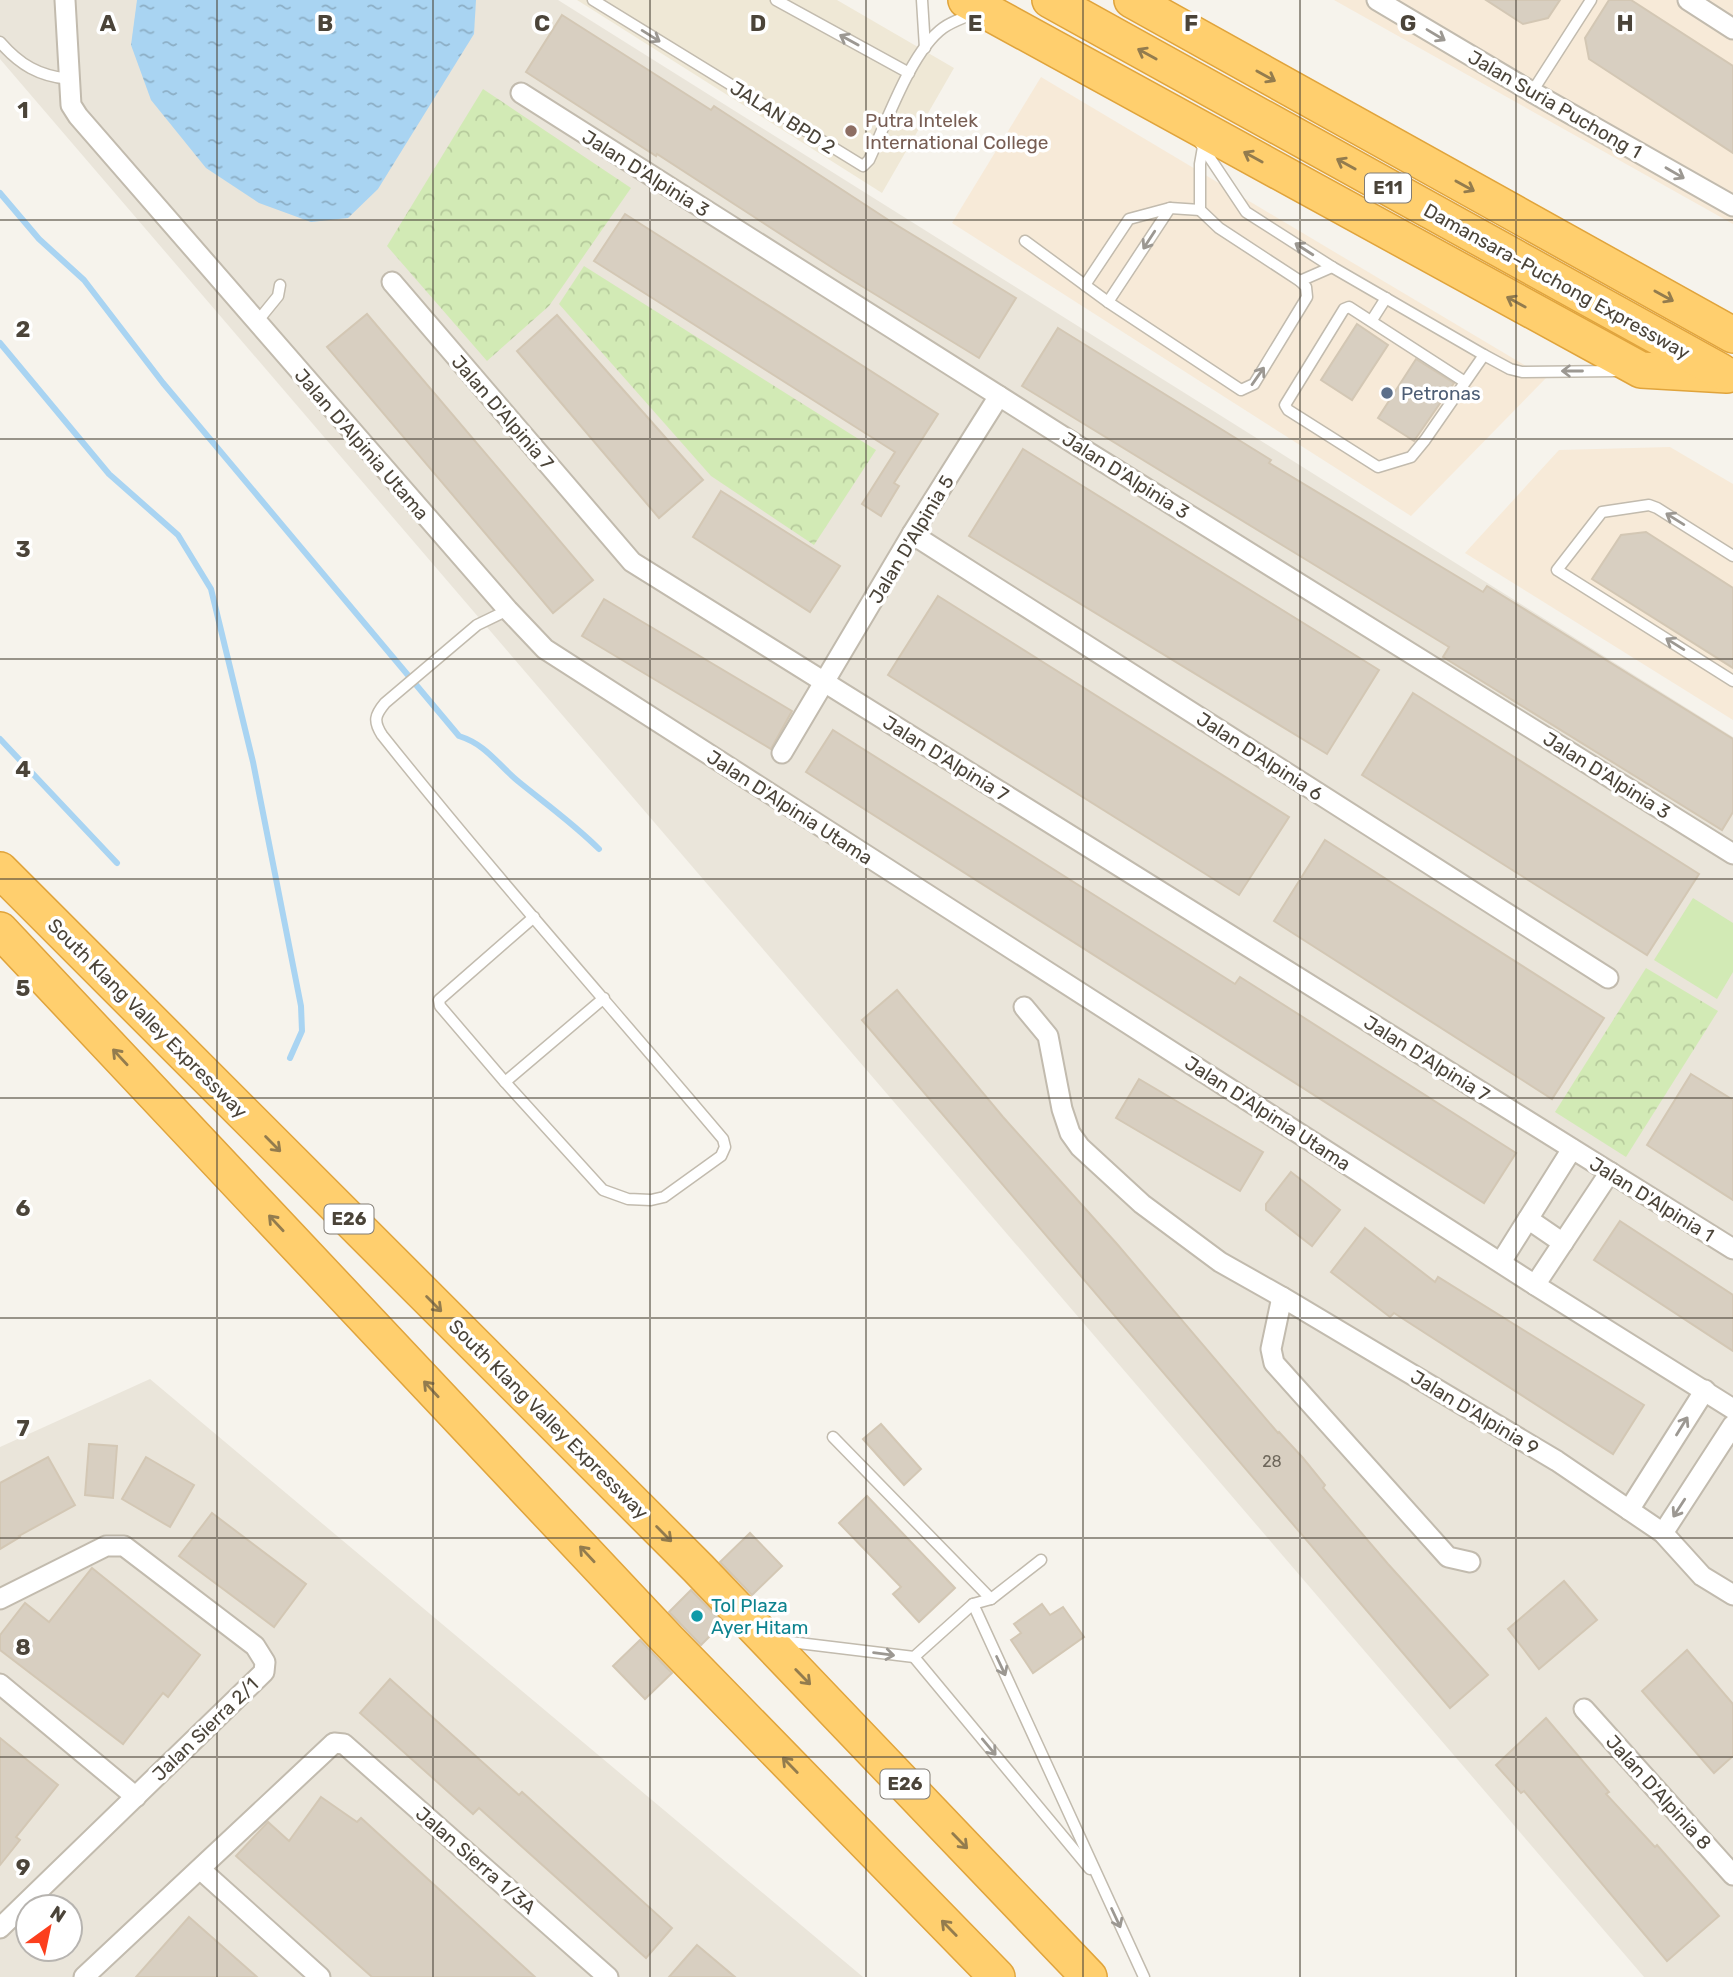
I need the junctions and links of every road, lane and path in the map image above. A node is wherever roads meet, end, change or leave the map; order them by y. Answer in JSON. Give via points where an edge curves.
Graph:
{"nodes":[{"id":1,"x":65,"y":0,"type":"edge"},
{"id":2,"x":593,"y":0,"type":"edge"},
{"id":3,"x":776,"y":0,"type":"edge"},
{"id":4,"x":922,"y":0,"type":"edge"},
{"id":5,"x":1050,"y":0,"type":"edge"},
{"id":6,"x":1132,"y":0,"type":"edge"},
{"id":7,"x":1164,"y":0,"type":"edge"},
{"id":8,"x":1377,"y":0,"type":"edge"},
{"id":9,"x":1591,"y":0,"type":"edge"},
{"id":10,"x":1688,"y":0,"type":"edge"},
{"id":11,"x":977,"y":6,"type":"edge"},
{"id":12,"x":1733,"y":29,"type":"edge"},
{"id":13,"x":0,"y":42,"type":"edge"},
{"id":14,"x":1206,"y":43,"type":"junction"},
{"id":15,"x":925,"y":48,"type":"junction"},
{"id":16,"x":909,"y":73,"type":"junction"},
{"id":17,"x":69,"y":79,"type":"junction"},
{"id":18,"x":1532,"y":92,"type":"junction"},
{"id":19,"x":521,"y":93,"type":"dead end"},
{"id":20,"x":1180,"y":117,"type":"junction"},
{"id":21,"x":1203,"y":147,"type":"junction"},
{"id":22,"x":1733,"y":206,"type":"edge"},
{"id":23,"x":1170,"y":208,"type":"junction"},
{"id":24,"x":1200,"y":210,"type":"junction"},
{"id":25,"x":1025,"y":241,"type":"dead end"},
{"id":26,"x":1332,"y":267,"type":"junction"},
{"id":27,"x":1300,"y":281,"type":"junction"},
{"id":28,"x":392,"y":282,"type":"dead end"},
{"id":29,"x":280,"y":285,"type":"dead end"},
{"id":30,"x":1085,"y":285,"type":"junction"},
{"id":31,"x":1386,"y":298,"type":"junction"},
{"id":32,"x":1108,"y":302,"type":"junction"},
{"id":33,"x":1372,"y":320,"type":"junction"},
{"id":34,"x":256,"y":324,"type":"junction"},
{"id":35,"x":1733,"y":335,"type":"edge"},
{"id":36,"x":1484,"y":355,"type":"junction"},
{"id":37,"x":1640,"y":370,"type":"junction"},
{"id":38,"x":1730,"y":377,"type":"edge"},
{"id":39,"x":1465,"y":382,"type":"junction"},
{"id":40,"x":999,"y":396,"type":"junction"},
{"id":41,"x":912,"y":534,"type":"junction"},
{"id":42,"x":1733,"y":556,"type":"edge"},
{"id":43,"x":508,"y":610,"type":"junction"},
{"id":44,"x":1733,"y":681,"type":"edge"},
{"id":45,"x":824,"y":682,"type":"junction"},
{"id":46,"x":782,"y":753,"type":"dead end"},
{"id":47,"x":1733,"y":854,"type":"edge"},
{"id":48,"x":0,"y":870,"type":"edge"},
{"id":49,"x":534,"y":917,"type":"junction"},
{"id":50,"x":0,"y":930,"type":"edge"},
{"id":51,"x":1608,"y":978,"type":"dead end"},
{"id":52,"x":604,"y":998,"type":"junction"},
{"id":53,"x":1024,"y":1007,"type":"dead end"},
{"id":54,"x":505,"y":1082,"type":"junction"},
{"id":55,"x":1572,"y":1149,"type":"junction"},
{"id":56,"x":1610,"y":1172,"type":"junction"},
{"id":57,"x":1528,"y":1219,"type":"junction"},
{"id":58,"x":1563,"y":1243,"type":"junction"},
{"id":59,"x":1733,"y":1249,"type":"edge"},
{"id":60,"x":1501,"y":1262,"type":"junction"},
{"id":61,"x":1535,"y":1285,"type":"junction"},
{"id":62,"x":1282,"y":1297,"type":"junction"},
{"id":63,"x":1705,"y":1390,"type":"junction"},
{"id":64,"x":1733,"y":1409,"type":"edge"},
{"id":65,"x":1733,"y":1425,"type":"edge"},
{"id":66,"x":833,"y":1437,"type":"dead end"},
{"id":67,"x":1629,"y":1510,"type":"junction"},
{"id":68,"x":1663,"y":1533,"type":"junction"},
{"id":69,"x":1041,"y":1560,"type":"dead end"},
{"id":70,"x":1470,"y":1562,"type":"dead end"},
{"id":71,"x":1733,"y":1595,"type":"edge"},
{"id":72,"x":0,"y":1599,"type":"edge"},
{"id":73,"x":991,"y":1599,"type":"junction"},
{"id":74,"x":973,"y":1604,"type":"junction"},
{"id":75,"x":767,"y":1640,"type":"junction"},
{"id":76,"x":914,"y":1657,"type":"junction"},
{"id":77,"x":0,"y":1684,"type":"edge"},
{"id":78,"x":1584,"y":1709,"type":"dead end"},
{"id":79,"x":136,"y":1797,"type":"junction"},
{"id":80,"x":200,"y":1869,"type":"junction"},
{"id":81,"x":1733,"y":1875,"type":"edge"},
{"id":82,"x":1100,"y":1882,"type":"junction"},
{"id":83,"x":0,"y":1928,"type":"edge"},
{"id":84,"x":84,"y":1977,"type":"edge"},
{"id":85,"x":320,"y":1977,"type":"edge"},
{"id":86,"x":608,"y":1977,"type":"edge"},
{"id":87,"x":997,"y":1977,"type":"edge"},
{"id":88,"x":1089,"y":1977,"type":"edge"},
{"id":89,"x":1144,"y":1977,"type":"edge"}],
"edges":[{"from":1,"to":17,"type":"street","name":"Jalan D'Alpinia Utama"},
{"from":2,"to":16,"type":"lane","name":"JALAN BPD 2","one_way":true,"via":[[863,166]]},
{"from":16,"to":3,"type":"lane","one_way":true},
{"from":4,"to":15,"type":"lane"},
{"from":38,"to":5,"type":"highway","name":"Damansara–Puchong Expressway","number":"E11","one_way":true},
{"from":6,"to":14,"type":"highway","name":"Damansara–Puchong Expressway","number":"E11"},
{"from":7,"to":14,"type":"highway"},
{"from":8,"to":18,"type":"street","name":"Jalan Suria Puchong 1","one_way":true},
{"from":9,"to":18,"type":"lane"},
{"from":10,"to":12,"type":"street"},
{"from":11,"to":15,"type":"lane","via":[[973,14],[942,29]]},
{"from":11,"to":20,"type":"highway"},
{"from":13,"to":17,"type":"lane","via":[[32,71]]},
{"from":14,"to":35,"type":"highway","name":"Damansara–Puchong Expressway","number":"E11","one_way":true},
{"from":15,"to":16,"type":"lane"},
{"from":17,"to":34,"type":"street","name":"Jalan D'Alpinia Utama","via":[[71,105],[78,116]]},
{"from":18,"to":22,"type":"street","name":"Jalan Suria Puchong 1","one_way":true},
{"from":19,"to":40,"type":"street","name":"Jalan D'Alpinia 3"},
{"from":20,"to":21,"type":"lane"},
{"from":37,"to":20,"type":"highway","one_way":true},
{"from":21,"to":24,"type":"lane"},
{"from":26,"to":21,"type":"lane","one_way":true,"via":[[1246,212]]},
{"from":23,"to":24,"type":"lane"},
{"from":23,"to":30,"type":"lane","via":[[1129,219]]},
{"from":23,"to":32,"type":"lane","one_way":true},
{"from":24,"to":27,"type":"lane","via":[[1219,228]]},
{"from":25,"to":30,"type":"lane"},
{"from":26,"to":27,"type":"lane"},
{"from":26,"to":31,"type":"lane"},
{"from":32,"to":27,"type":"lane","one_way":true,"via":[[1241,390],[1254,383],[1307,297]]},
{"from":28,"to":45,"type":"street","name":"Jalan D'Alpinia 7","via":[[632,562]]},
{"from":29,"to":34,"type":"lane","via":[[278,296]]},
{"from":30,"to":32,"type":"lane"},
{"from":31,"to":33,"type":"lane"},
{"from":31,"to":36,"type":"lane"},
{"from":33,"to":39,"type":"lane"},
{"from":33,"to":39,"type":"lane","via":[[1354,308],[1344,309],[1287,399],[1287,410],[1378,467],[1410,457]]},
{"from":34,"to":43,"type":"street","name":"Jalan D'Alpinia Utama"},
{"from":37,"to":36,"type":"lane","one_way":true,"via":[[1522,372]]},
{"from":36,"to":39,"type":"lane"},
{"from":37,"to":38,"type":"highway"},
{"from":40,"to":41,"type":"street","name":"Jalan D'Alpinia 5"},
{"from":40,"to":47,"type":"street","name":"Jalan D'Alpinia 3"},
{"from":41,"to":45,"type":"street","name":"Jalan D'Alpinia 5"},
{"from":41,"to":51,"type":"street","name":"Jalan D'Alpinia 6"},
{"from":42,"to":44,"type":"lane","via":[[1649,505],[1602,512],[1557,570]]},
{"from":43,"to":49,"type":"lane","via":[[477,625],[385,703],[376,713],[375,724],[452,823]]},
{"from":43,"to":60,"type":"street","name":"Jalan D'Alpinia Utama","via":[[545,649]]},
{"from":45,"to":46,"type":"street","name":"Jalan D'Alpinia 5"},
{"from":45,"to":55,"type":"street","name":"Jalan D'Alpinia 7"},
{"from":48,"to":75,"type":"highway","name":"South Klang Valley Expressway","number":"E26","one_way":true},
{"from":49,"to":52,"type":"lane"},
{"from":49,"to":54,"type":"lane","via":[[439,1000]]},
{"from":87,"to":50,"type":"highway","number":"E26","one_way":true,"via":[[668,1640]]},
{"from":52,"to":54,"type":"lane"},
{"from":52,"to":54,"type":"lane","via":[[723,1139],[721,1156],[664,1197],[628,1199],[603,1190]]},
{"from":53,"to":62,"type":"street","name":"Jalan D'Alpinia 9","via":[[1048,1037],[1062,1109],[1080,1147],[1142,1204],[1197,1245]]},
{"from":55,"to":56,"type":"street","name":"Jalan D'Alpinia 1"},
{"from":55,"to":57,"type":"street"},
{"from":56,"to":58,"type":"street"},
{"from":56,"to":59,"type":"street","name":"Jalan D'Alpinia 1"},
{"from":57,"to":58,"type":"street"},
{"from":57,"to":60,"type":"street"},
{"from":58,"to":61,"type":"street"},
{"from":60,"to":61,"type":"street","name":"Jalan D'Alpinia Utama"},
{"from":61,"to":63,"type":"street","name":"Jalan D'Alpinia Utama"},
{"from":62,"to":67,"type":"street","name":"Jalan D'Alpinia 9","via":[[1557,1461]]},
{"from":62,"to":70,"type":"street","via":[[1271,1349],[1274,1363],[1448,1557]]},
{"from":63,"to":64,"type":"street","name":"Jalan D'Alpinia Utama"},
{"from":67,"to":63,"type":"street","one_way":true},
{"from":65,"to":68,"type":"street","one_way":true},
{"from":66,"to":73,"type":"lane"},
{"from":67,"to":68,"type":"street","name":"Jalan D'Alpinia 9"},
{"from":68,"to":71,"type":"street","via":[[1702,1576]]},
{"from":69,"to":73,"type":"lane"},
{"from":72,"to":79,"type":"street","name":"Jalan Sierra 2/1","via":[[106,1546],[124,1546],[255,1646],[265,1662],[264,1672]]},
{"from":73,"to":74,"type":"lane"},
{"from":74,"to":76,"type":"lane"},
{"from":74,"to":82,"type":"lane","one_way":true},
{"from":75,"to":76,"type":"lane","one_way":true},
{"from":75,"to":88,"type":"highway","name":"South Klang Valley Expressway","number":"E26","one_way":true},
{"from":76,"to":82,"type":"lane","one_way":true},
{"from":77,"to":79,"type":"street"},
{"from":78,"to":81,"type":"street","name":"Jalan D'Alpinia 8"},
{"from":79,"to":83,"type":"street","name":"Jalan Sierra 2/1"},
{"from":80,"to":84,"type":"street"},
{"from":80,"to":85,"type":"street"},
{"from":80,"to":86,"type":"street","name":"Jalan Sierra 1/3A","via":[[334,1743],[344,1744]]},
{"from":82,"to":89,"type":"lane","one_way":true}]}
